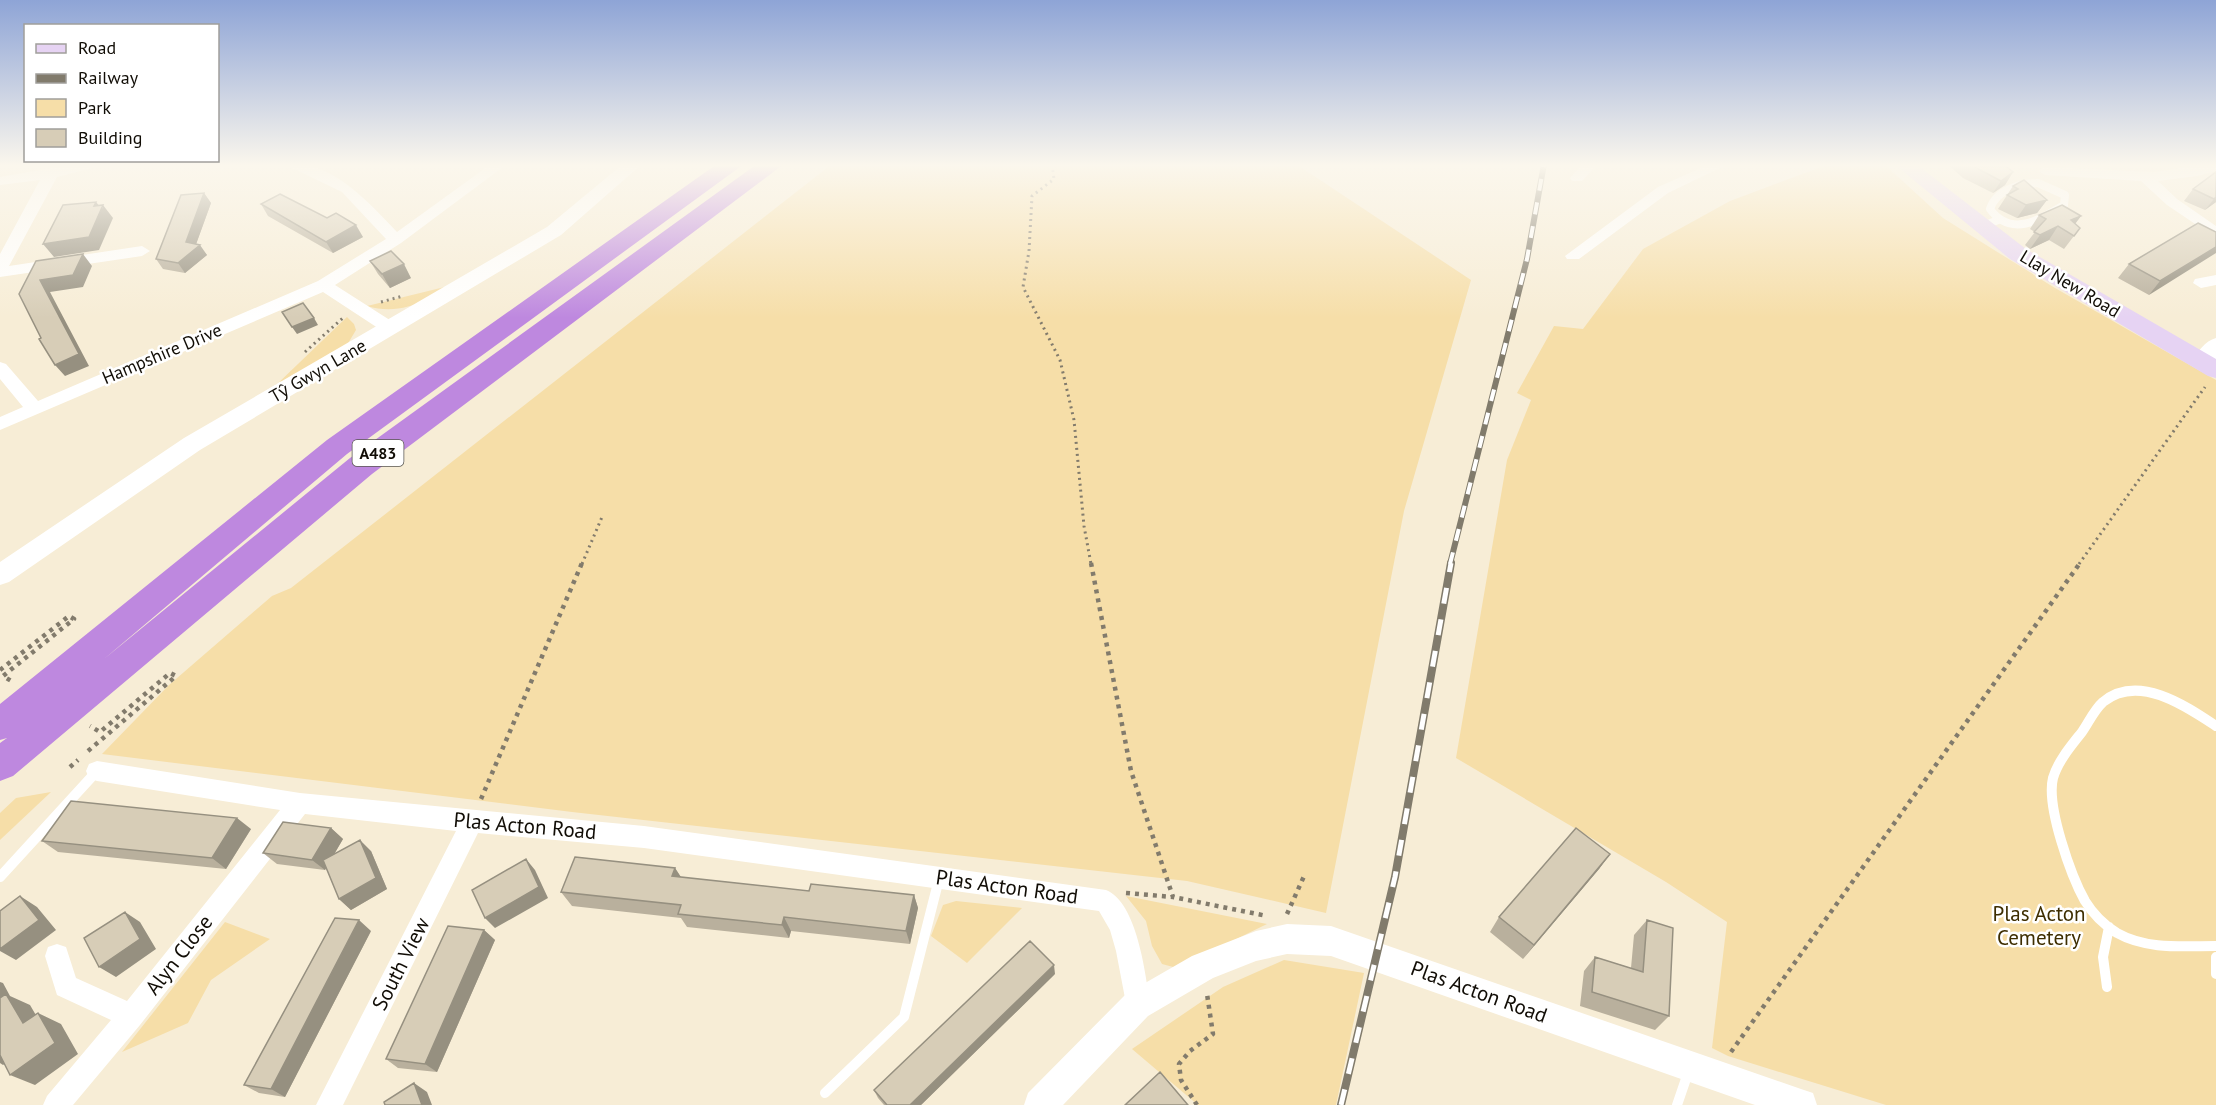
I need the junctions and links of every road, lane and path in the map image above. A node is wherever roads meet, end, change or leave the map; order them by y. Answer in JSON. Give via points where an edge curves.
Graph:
{"nodes":[{"id":1,"x":29,"y":216,"type":"edge"},
{"id":2,"x":373,"y":216,"type":"edge"},
{"id":3,"x":429,"y":216,"type":"edge"},
{"id":4,"x":572,"y":216,"type":"edge"},
{"id":5,"x":660,"y":216,"type":"edge"},
{"id":6,"x":702,"y":216,"type":"edge"},
{"id":7,"x":1031,"y":216,"type":"edge"},
{"id":8,"x":1629,"y":216,"type":"edge"},
{"id":9,"x":1978,"y":216,"type":"edge"},
{"id":10,"x":1990,"y":216,"type":"edge"},
{"id":11,"x":2044,"y":216,"type":"edge"},
{"id":12,"x":2191,"y":216,"type":"edge"},
{"id":13,"x":1989,"y":223,"type":"junction"},
{"id":14,"x":2216,"y":233,"type":"edge"},
{"id":15,"x":396,"y":240,"type":"junction"},
{"id":16,"x":142,"y":251,"type":"dead end"},
{"id":17,"x":1573,"y":256,"type":"dead end"},
{"id":18,"x":0,"y":270,"type":"edge"},
{"id":19,"x":324,"y":285,"type":"junction"},
{"id":20,"x":390,"y":328,"type":"junction"},
{"id":21,"x":2211,"y":364,"type":"edge"},
{"id":22,"x":0,"y":368,"type":"edge"},
{"id":23,"x":34,"y":408,"type":"junction"},
{"id":24,"x":0,"y":424,"type":"edge"},
{"id":25,"x":602,"y":517,"type":"dead end"},
{"id":26,"x":0,"y":575,"type":"edge"},
{"id":27,"x":0,"y":670,"type":"edge"},
{"id":28,"x":3,"y":675,"type":"dead end"},
{"id":29,"x":70,"y":706,"type":"junction"},
{"id":30,"x":6,"y":719,"type":"edge"},
{"id":31,"x":2216,"y":726,"type":"edge"},
{"id":32,"x":100,"y":732,"type":"dead end"},
{"id":33,"x":0,"y":765,"type":"edge"},
{"id":34,"x":70,"y":767,"type":"dead end"},
{"id":35,"x":97,"y":771,"type":"joint"},
{"id":36,"x":0,"y":777,"type":"edge"},
{"id":37,"x":300,"y":803,"type":"junction"},
{"id":38,"x":472,"y":822,"type":"junction"},
{"id":39,"x":1305,"y":874,"type":"dead end"},
{"id":40,"x":0,"y":877,"type":"edge"},
{"id":41,"x":939,"y":877,"type":"junction"},
{"id":42,"x":1173,"y":897,"type":"junction"},
{"id":43,"x":1106,"y":901,"type":"junction"},
{"id":44,"x":2109,"y":927,"type":"junction"},
{"id":45,"x":1287,"y":939,"type":"junction"},
{"id":46,"x":2216,"y":946,"type":"edge"},
{"id":47,"x":57,"y":956,"type":"dead end"},
{"id":48,"x":2216,"y":957,"type":"edge"},
{"id":49,"x":1203,"y":967,"type":"junction"},
{"id":50,"x":2216,"y":975,"type":"edge"},
{"id":51,"x":2107,"y":987,"type":"dead end"},
{"id":52,"x":1137,"y":1005,"type":"junction"},
{"id":53,"x":131,"y":1016,"type":"junction"},
{"id":54,"x":1702,"y":1072,"type":"junction"},
{"id":55,"x":825,"y":1093,"type":"dead end"},
{"id":56,"x":56,"y":1105,"type":"edge"},
{"id":57,"x":329,"y":1105,"type":"edge"},
{"id":58,"x":1040,"y":1105,"type":"edge"},
{"id":59,"x":1197,"y":1105,"type":"edge"},
{"id":60,"x":1677,"y":1105,"type":"edge"},
{"id":61,"x":1801,"y":1105,"type":"edge"}],
"edges":[{"from":1,"to":18,"type":"street"},
{"from":2,"to":15,"type":"street"},
{"from":3,"to":15,"type":"street","name":"Hampshire Drive"},
{"from":4,"to":20,"type":"street","name":"Tŷ Gwyn Lane","via":[[554,231]]},
{"from":5,"to":30,"type":"highway","number":"A483","via":[[337,447]]},
{"from":6,"to":29,"type":"highway","number":"A483","via":[[361,466]]},
{"from":7,"to":42,"type":"path","via":[[1023,288],[1060,360],[1074,420],[1084,526],[1131,771]]},
{"from":8,"to":17,"type":"street"},
{"from":9,"to":13,"type":"main road","name":"Llay New Road"},
{"from":10,"to":13,"type":"lane"},
{"from":11,"to":13,"type":"lane","via":[[2026,224]]},
{"from":12,"to":14,"type":"street"},
{"from":13,"to":21,"type":"main road","name":"Llay New Road","via":[[2018,254]]},
{"from":15,"to":19,"type":"street","name":"Hampshire Drive"},
{"from":16,"to":18,"type":"street"},
{"from":19,"to":20,"type":"street"},
{"from":19,"to":23,"type":"street","name":"Hampshire Drive"},
{"from":20,"to":26,"type":"street","name":"Tŷ Gwyn Lane","via":[[192,444]]},
{"from":21,"to":54,"type":"path"},
{"from":22,"to":23,"type":"street"},
{"from":23,"to":24,"type":"street","name":"Hampshire Drive"},
{"from":25,"to":38,"type":"path"},
{"from":27,"to":28,"type":"path","via":[[69,616],[74,619]]},
{"from":29,"to":33,"type":"highway","number":"A483"},
{"from":29,"to":36,"type":"highway","number":"A483"},
{"from":31,"to":44,"type":"lane","via":[[2184,704],[2157,694],[2126,691],[2106,699],[2059,763],[2052,784],[2054,807],[2073,878],[2082,898]]},
{"from":32,"to":34,"type":"path","via":[[170,673],[176,676]]},
{"from":35,"to":37,"type":"street","name":"Plas Acton Road"},
{"from":35,"to":40,"type":"lane"},
{"from":37,"to":38,"type":"street","name":"Plas Acton Road"},
{"from":37,"to":53,"type":"street","name":"Alyn Close"},
{"from":38,"to":41,"type":"street","name":"Plas Acton Road","via":[[644,837]]},
{"from":38,"to":57,"type":"street","name":"South View"},
{"from":39,"to":45,"type":"path","via":[[1287,913]]},
{"from":41,"to":43,"type":"street","name":"Plas Acton Road"},
{"from":41,"to":55,"type":"lane","via":[[903,1017]]},
{"from":42,"to":43,"type":"path","via":[[1122,892]]},
{"from":42,"to":45,"type":"path","via":[[1278,918]]},
{"from":43,"to":52,"type":"street","via":[[1121,922]]},
{"from":44,"to":46,"type":"lane","via":[[2154,945]]},
{"from":44,"to":51,"type":"lane","via":[[2103,957]]},
{"from":45,"to":49,"type":"street","name":"Plas Acton Road"},
{"from":45,"to":54,"type":"street","name":"Plas Acton Road","via":[[1331,941]]},
{"from":47,"to":53,"type":"street","via":[[66,986]]},
{"from":48,"to":50,"type":"lane"},
{"from":49,"to":52,"type":"street","name":"Plas Acton Road"},
{"from":49,"to":59,"type":"path","via":[[1213,1034],[1182,1056],[1177,1069],[1179,1080]]},
{"from":52,"to":58,"type":"street","name":"Plas Acton Road"},
{"from":53,"to":56,"type":"street","name":"Alyn Close"},
{"from":54,"to":60,"type":"lane"},
{"from":54,"to":61,"type":"street","name":"Plas Acton Road"}]}
